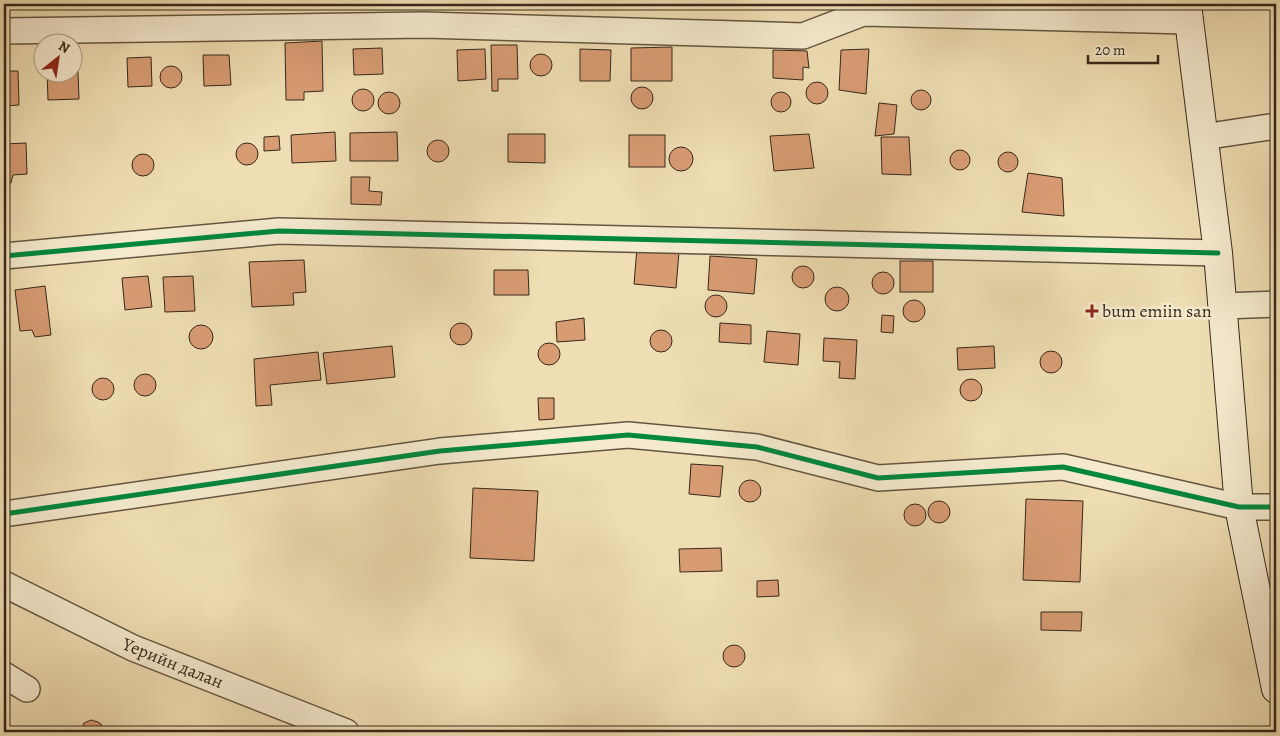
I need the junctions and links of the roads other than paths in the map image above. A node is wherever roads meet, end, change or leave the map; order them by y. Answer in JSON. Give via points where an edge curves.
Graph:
{"nodes":[{"id":1,"x":1187,"y":12,"type":"edge"},
{"id":2,"x":4,"y":32,"type":"edge"},
{"id":3,"x":1276,"y":126,"type":"edge"},
{"id":4,"x":1203,"y":137,"type":"junction"},
{"id":5,"x":1218,"y":253,"type":"junction"},
{"id":6,"x":4,"y":256,"type":"edge"},
{"id":7,"x":1276,"y":304,"type":"edge"},
{"id":8,"x":1222,"y":306,"type":"junction"},
{"id":9,"x":1276,"y":506,"type":"edge"},
{"id":10,"x":1239,"y":508,"type":"junction"},
{"id":11,"x":4,"y":514,"type":"edge"},
{"id":12,"x":4,"y":584,"type":"edge"},
{"id":13,"x":4,"y":675,"type":"edge"},
{"id":14,"x":27,"y":689,"type":"dead end"},
{"id":15,"x":1276,"y":689,"type":"edge"},
{"id":16,"x":346,"y":732,"type":"edge"}],
"edges":[{"from":1,"to":2,"type":"street","via":[[864,13],[803,36],[424,25]]},
{"from":1,"to":4,"type":"street"},
{"from":3,"to":4,"type":"street"},
{"from":4,"to":5,"type":"street"},
{"from":5,"to":6,"type":"street","via":[[279,231]]},
{"from":5,"to":8,"type":"street"},
{"from":7,"to":8,"type":"street"},
{"from":8,"to":10,"type":"street"},
{"from":9,"to":10,"type":"street"},
{"from":10,"to":11,"type":"street","via":[[1063,467],[878,478],[757,447],[628,435],[440,451]]},
{"from":10,"to":15,"type":"street"},
{"from":12,"to":16,"type":"street","name":"Үерийн далан","via":[[133,648]]},
{"from":13,"to":14,"type":"street"}]}
